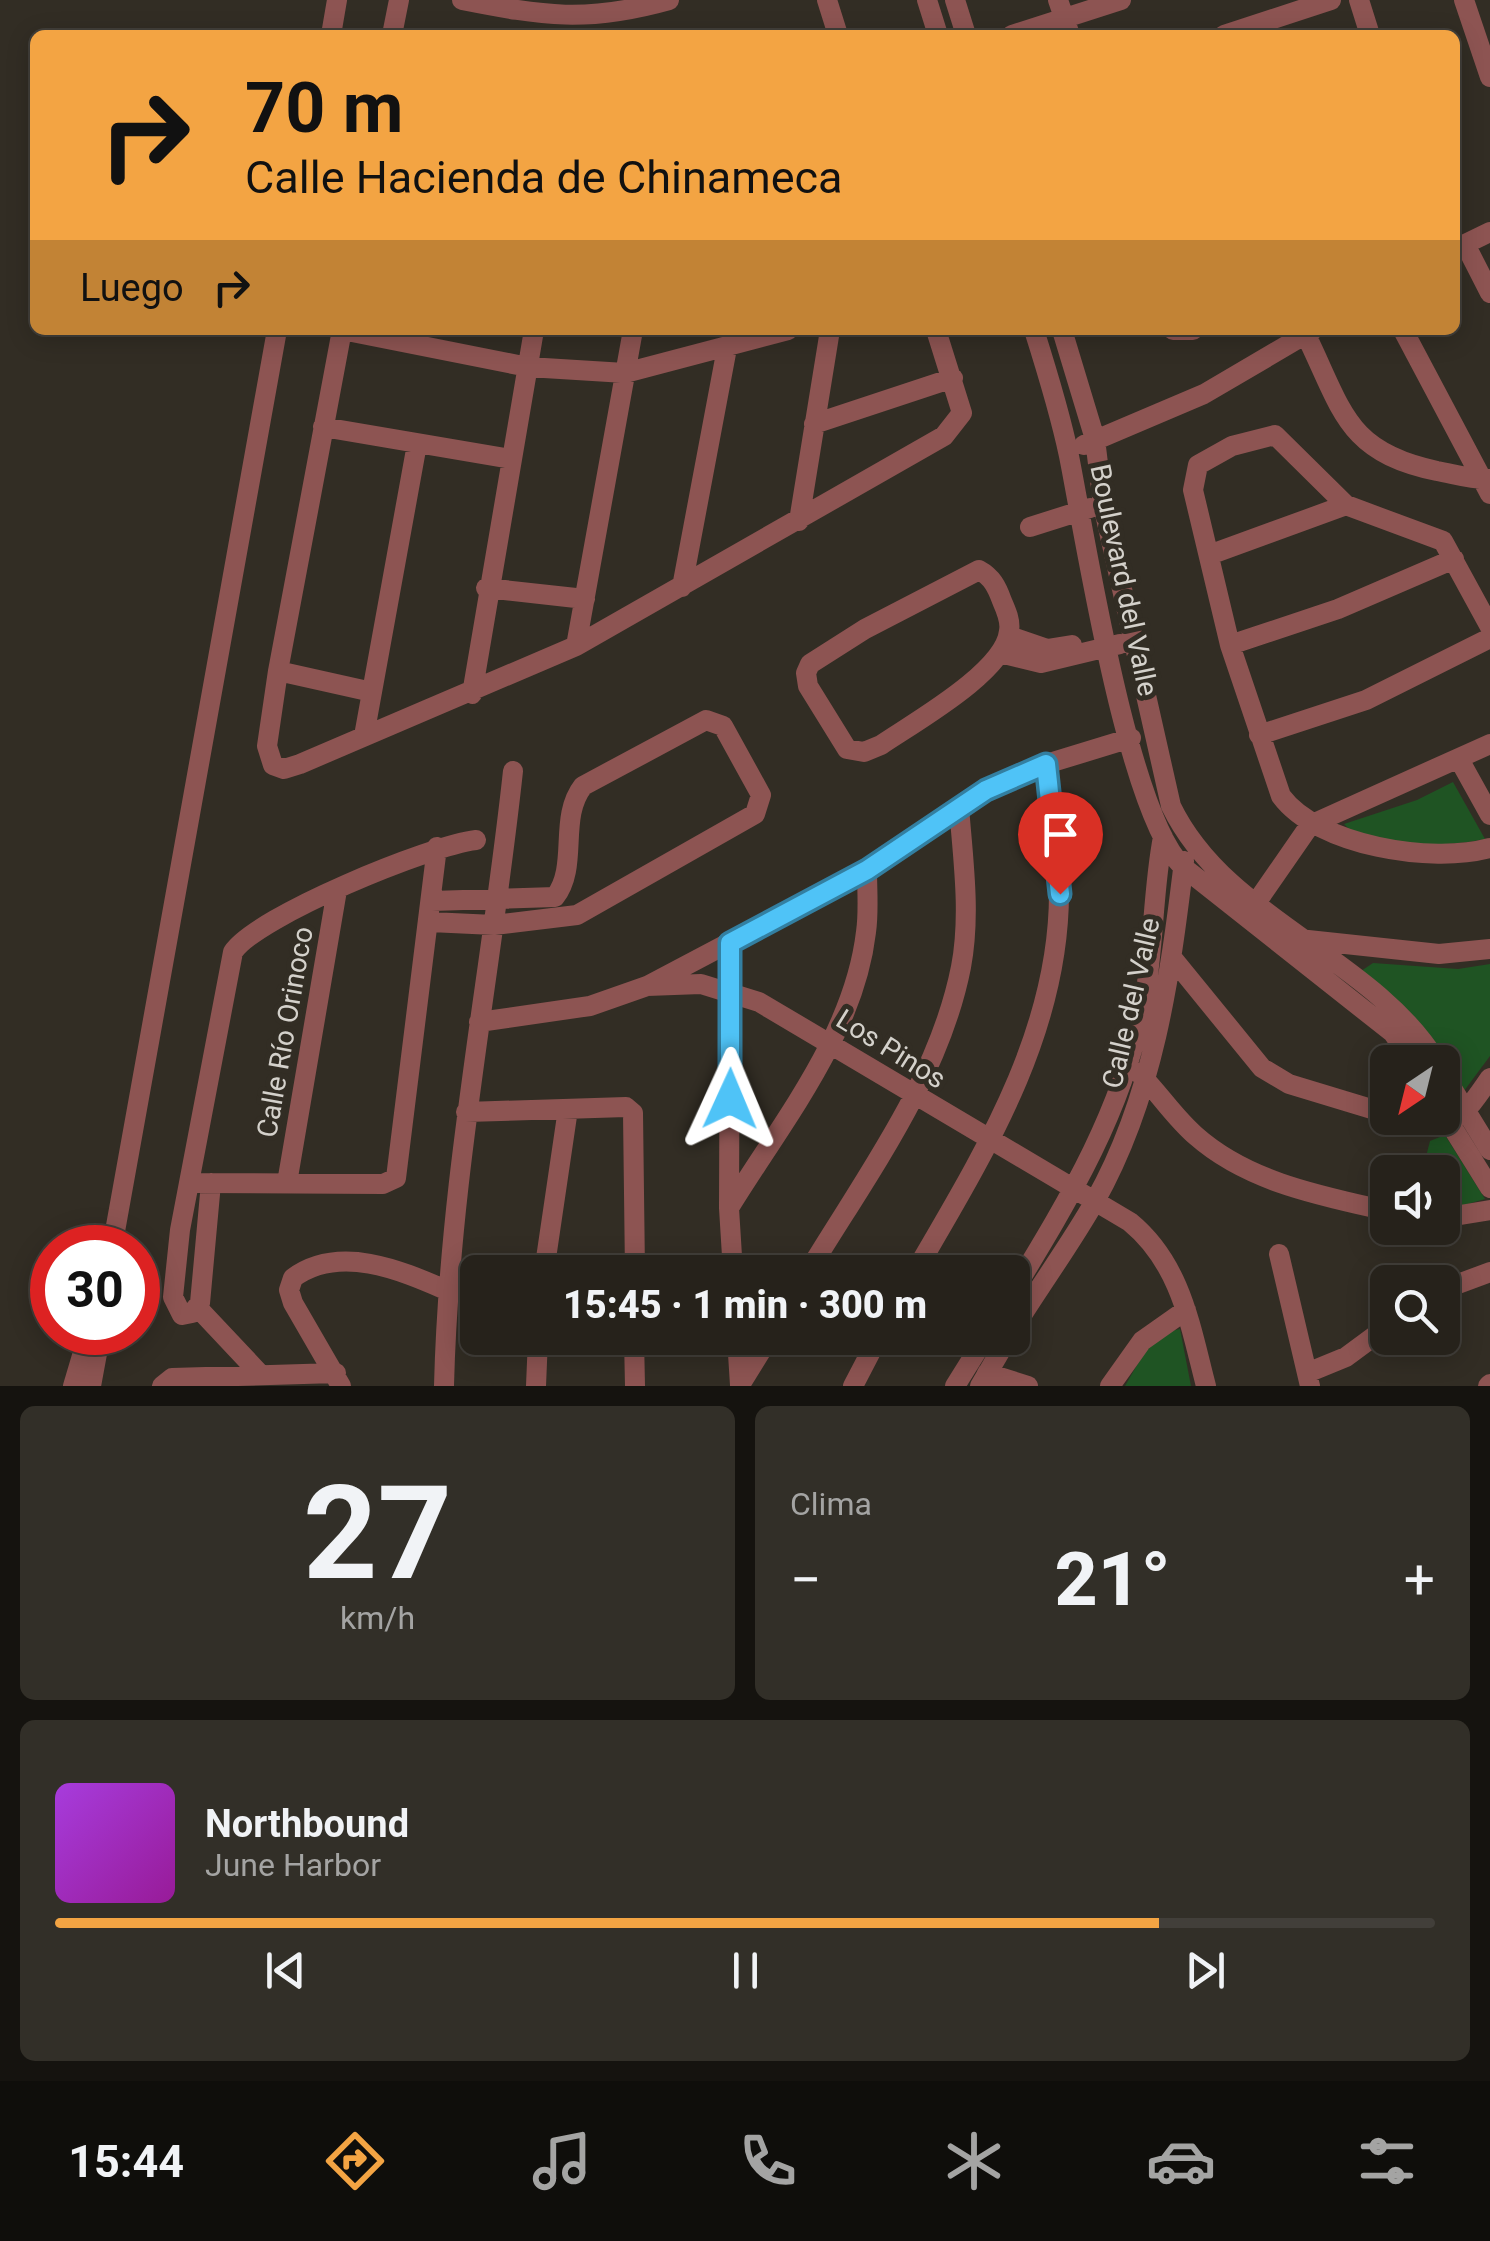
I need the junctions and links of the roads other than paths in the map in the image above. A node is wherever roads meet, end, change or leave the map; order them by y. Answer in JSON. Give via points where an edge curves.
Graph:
{"nodes":[{"id":1,"x":337,"y":0,"type":"edge"},
{"id":2,"x":399,"y":0,"type":"edge"},
{"id":3,"x":462,"y":0,"type":"edge"},
{"id":4,"x":669,"y":0,"type":"edge"},
{"id":5,"x":828,"y":0,"type":"edge"},
{"id":6,"x":927,"y":0,"type":"edge"},
{"id":7,"x":955,"y":0,"type":"edge"},
{"id":8,"x":1120,"y":0,"type":"edge"},
{"id":9,"x":1331,"y":0,"type":"edge"},
{"id":10,"x":1359,"y":0,"type":"edge"},
{"id":11,"x":1464,"y":0,"type":"edge"},
{"id":12,"x":618,"y":7,"type":"edge"},
{"id":13,"x":1064,"y":18,"type":"edge"},
{"id":14,"x":331,"y":30,"type":"edge"},
{"id":15,"x":393,"y":30,"type":"edge"},
{"id":16,"x":837,"y":30,"type":"edge"},
{"id":17,"x":936,"y":30,"type":"edge"},
{"id":18,"x":964,"y":30,"type":"edge"},
{"id":19,"x":1027,"y":30,"type":"edge"},
{"id":20,"x":1239,"y":30,"type":"edge"},
{"id":21,"x":1368,"y":30,"type":"edge"},
{"id":22,"x":1490,"y":77,"type":"edge"},
{"id":23,"x":1490,"y":232,"type":"edge"},
{"id":24,"x":1460,"y":247,"type":"edge"},
{"id":25,"x":1490,"y":293,"type":"edge"},
{"id":26,"x":277,"y":335,"type":"edge"},
{"id":27,"x":341,"y":335,"type":"edge"},
{"id":28,"x":368,"y":335,"type":"edge"},
{"id":29,"x":533,"y":335,"type":"edge"},
{"id":30,"x":632,"y":335,"type":"edge"},
{"id":31,"x":771,"y":335,"type":"edge"},
{"id":32,"x":829,"y":335,"type":"edge"},
{"id":33,"x":938,"y":335,"type":"edge"},
{"id":34,"x":1035,"y":335,"type":"edge"},
{"id":35,"x":1064,"y":335,"type":"edge"},
{"id":36,"x":1305,"y":335,"type":"edge"},
{"id":37,"x":1311,"y":335,"type":"edge"},
{"id":38,"x":1407,"y":335,"type":"edge"},
{"id":39,"x":727,"y":348,"type":"junction"},
{"id":40,"x":528,"y":366,"type":"junction"},
{"id":41,"x":625,"y":373,"type":"junction"},
{"id":42,"x":953,"y":378,"type":"junction"},
{"id":43,"x":814,"y":424,"type":"junction"},
{"id":44,"x":323,"y":426,"type":"junction"},
{"id":45,"x":1095,"y":440,"type":"junction"},
{"id":46,"x":417,"y":444,"type":"junction"},
{"id":47,"x":1068,"y":452,"type":"junction"},
{"id":48,"x":511,"y":459,"type":"junction"},
{"id":49,"x":1487,"y":484,"type":"edge"},
{"id":50,"x":1103,"y":504,"type":"junction"},
{"id":51,"x":1346,"y":505,"type":"junction"},
{"id":52,"x":1079,"y":512,"type":"junction"},
{"id":53,"x":799,"y":521,"type":"junction"},
{"id":54,"x":1030,"y":527,"type":"dead end"},
{"id":55,"x":1209,"y":555,"type":"junction"},
{"id":56,"x":1454,"y":559,"type":"junction"},
{"id":57,"x":682,"y":587,"type":"junction"},
{"id":58,"x":486,"y":588,"type":"junction"},
{"id":59,"x":585,"y":599,"type":"junction"},
{"id":60,"x":1490,"y":628,"type":"edge"},
{"id":61,"x":1133,"y":636,"type":"junction"},
{"id":62,"x":1490,"y":638,"type":"edge"},
{"id":63,"x":1106,"y":642,"type":"junction"},
{"id":64,"x":1005,"y":644,"type":"junction"},
{"id":65,"x":576,"y":646,"type":"junction"},
{"id":66,"x":1230,"y":646,"type":"junction"},
{"id":67,"x":278,"y":671,"type":"junction"},
{"id":68,"x":372,"y":692,"type":"junction"},
{"id":69,"x":472,"y":694,"type":"junction"},
{"id":70,"x":1259,"y":735,"type":"junction"},
{"id":71,"x":364,"y":736,"type":"junction"},
{"id":72,"x":1131,"y":738,"type":"junction"},
{"id":73,"x":1490,"y":744,"type":"edge"},
{"id":74,"x":1460,"y":761,"type":"junction"},
{"id":75,"x":1046,"y":764,"type":"junction"},
{"id":76,"x":513,"y":771,"type":"dead end"},
{"id":77,"x":1171,"y":806,"type":"junction"},
{"id":78,"x":959,"y":807,"type":"junction"},
{"id":79,"x":1490,"y":815,"type":"edge"},
{"id":80,"x":1310,"y":825,"type":"junction"},
{"id":81,"x":1188,"y":835,"type":"junction"},
{"id":82,"x":476,"y":840,"type":"dead end"},
{"id":83,"x":1162,"y":841,"type":"junction"},
{"id":84,"x":436,"y":847,"type":"junction"},
{"id":85,"x":1490,"y":848,"type":"edge"},
{"id":86,"x":1184,"y":867,"type":"junction"},
{"id":87,"x":867,"y":870,"type":"junction"},
{"id":88,"x":338,"y":890,"type":"junction"},
{"id":89,"x":499,"y":901,"type":"junction"},
{"id":90,"x":1256,"y":903,"type":"junction"},
{"id":91,"x":431,"y":912,"type":"junction"},
{"id":92,"x":494,"y":925,"type":"junction"},
{"id":93,"x":1304,"y":940,"type":"junction"},
{"id":94,"x":730,"y":943,"type":"junction"},
{"id":95,"x":1490,"y":949,"type":"edge"},
{"id":96,"x":1174,"y":960,"type":"junction"},
{"id":97,"x":646,"y":986,"type":"junction"},
{"id":98,"x":732,"y":990,"type":"junction"},
{"id":99,"x":479,"y":1022,"type":"junction"},
{"id":100,"x":831,"y":1043,"type":"junction"},
{"id":101,"x":1401,"y":1045,"type":"edge"},
{"id":102,"x":1424,"y":1045,"type":"edge"},
{"id":103,"x":1128,"y":1063,"type":"junction"},
{"id":104,"x":1490,"y":1078,"type":"edge"},
{"id":105,"x":1146,"y":1080,"type":"junction"},
{"id":106,"x":914,"y":1096,"type":"junction"},
{"id":107,"x":1460,"y":1108,"type":"edge"},
{"id":108,"x":568,"y":1109,"type":"junction"},
{"id":109,"x":1370,"y":1109,"type":"edge"},
{"id":110,"x":466,"y":1112,"type":"junction"},
{"id":111,"x":1460,"y":1123,"type":"edge"},
{"id":112,"x":1460,"y":1131,"type":"edge"},
{"id":113,"x":990,"y":1142,"type":"junction"},
{"id":114,"x":1490,"y":1150,"type":"edge"},
{"id":115,"x":188,"y":1182,"type":"junction"},
{"id":116,"x":211,"y":1183,"type":"junction"},
{"id":117,"x":287,"y":1183,"type":"junction"},
{"id":118,"x":1074,"y":1188,"type":"junction"},
{"id":119,"x":1490,"y":1188,"type":"edge"},
{"id":120,"x":1096,"y":1200,"type":"junction"},
{"id":121,"x":1370,"y":1206,"type":"edge"},
{"id":122,"x":728,"y":1208,"type":"junction"},
{"id":123,"x":1490,"y":1210,"type":"edge"},
{"id":124,"x":1460,"y":1215,"type":"edge"},
{"id":125,"x":116,"y":1225,"type":"edge"},
{"id":126,"x":1280,"y":1254,"type":"dead end"},
{"id":127,"x":547,"y":1255,"type":"edge"},
{"id":128,"x":635,"y":1255,"type":"edge"},
{"id":129,"x":732,"y":1255,"type":"edge"},
{"id":130,"x":818,"y":1255,"type":"edge"},
{"id":131,"x":925,"y":1255,"type":"edge"},
{"id":132,"x":1030,"y":1263,"type":"edge"},
{"id":133,"x":1490,"y":1272,"type":"edge"},
{"id":134,"x":1460,"y":1283,"type":"edge"},
{"id":135,"x":446,"y":1290,"type":"junction"},
{"id":136,"x":1030,"y":1302,"type":"edge"},
{"id":137,"x":198,"y":1308,"type":"junction"},
{"id":138,"x":1186,"y":1310,"type":"junction"},
{"id":139,"x":1370,"y":1339,"type":"edge"},
{"id":140,"x":82,"y":1355,"type":"edge"},
{"id":141,"x":97,"y":1355,"type":"edge"},
{"id":142,"x":537,"y":1355,"type":"edge"},
{"id":143,"x":634,"y":1355,"type":"edge"},
{"id":144,"x":738,"y":1355,"type":"edge"},
{"id":145,"x":759,"y":1355,"type":"edge"},
{"id":146,"x":869,"y":1355,"type":"edge"},
{"id":147,"x":974,"y":1355,"type":"edge"},
{"id":148,"x":998,"y":1355,"type":"edge"},
{"id":149,"x":261,"y":1376,"type":"junction"},
{"id":150,"x":338,"y":1379,"type":"edge"},
{"id":151,"x":1308,"y":1379,"type":"edge"},
{"id":152,"x":983,"y":1380,"type":"edge"},
{"id":153,"x":167,"y":1382,"type":"edge"},
{"id":154,"x":72,"y":1386,"type":"edge"},
{"id":155,"x":91,"y":1386,"type":"edge"},
{"id":156,"x":444,"y":1386,"type":"edge"},
{"id":157,"x":536,"y":1386,"type":"edge"},
{"id":158,"x":635,"y":1386,"type":"edge"},
{"id":159,"x":740,"y":1386,"type":"edge"},
{"id":160,"x":852,"y":1386,"type":"edge"},
{"id":161,"x":955,"y":1386,"type":"edge"},
{"id":162,"x":1028,"y":1386,"type":"edge"},
{"id":163,"x":1110,"y":1386,"type":"edge"},
{"id":164,"x":1206,"y":1386,"type":"edge"}],
"edges":[{"from":1,"to":14,"type":"street"},
{"from":2,"to":15,"type":"street"},
{"from":3,"to":12,"type":"street","via":[[564,17]]},
{"from":4,"to":12,"type":"street"},
{"from":5,"to":16,"type":"street"},
{"from":6,"to":17,"type":"street"},
{"from":7,"to":18,"type":"street"},
{"from":8,"to":13,"type":"street"},
{"from":9,"to":20,"type":"street"},
{"from":10,"to":21,"type":"street"},
{"from":11,"to":22,"type":"street"},
{"from":13,"to":19,"type":"street"},
{"from":23,"to":24,"type":"street"},
{"from":24,"to":25,"type":"street"},
{"from":26,"to":125,"type":"street"},
{"from":27,"to":44,"type":"street"},
{"from":28,"to":40,"type":"street"},
{"from":29,"to":40,"type":"street"},
{"from":30,"to":41,"type":"street"},
{"from":31,"to":39,"type":"street"},
{"from":32,"to":43,"type":"street"},
{"from":33,"to":42,"type":"street"},
{"from":34,"to":47,"type":"street","name":"Boulevard del Valle"},
{"from":35,"to":45,"type":"street","name":"Boulevard del Valle"},
{"from":36,"to":45,"type":"street","via":[[1204,394]]},
{"from":37,"to":49,"type":"street","via":[[1358,436],[1388,458]]},
{"from":38,"to":49,"type":"street"},
{"from":39,"to":41,"type":"street"},
{"from":39,"to":57,"type":"street"},
{"from":40,"to":41,"type":"street"},
{"from":40,"to":48,"type":"street"},
{"from":41,"to":59,"type":"street"},
{"from":42,"to":43,"type":"street"},
{"from":42,"to":53,"type":"street","via":[[962,413],[944,436]]},
{"from":43,"to":53,"type":"street"},
{"from":44,"to":46,"type":"street"},
{"from":44,"to":67,"type":"street"},
{"from":45,"to":47,"type":"street"},
{"from":45,"to":50,"type":"street","name":"Boulevard del Valle"},
{"from":46,"to":48,"type":"street"},
{"from":46,"to":68,"type":"street"},
{"from":47,"to":52,"type":"street","name":"Boulevard del Valle"},
{"from":48,"to":58,"type":"street"},
{"from":50,"to":52,"type":"street"},
{"from":50,"to":61,"type":"street","name":"Boulevard del Valle"},
{"from":51,"to":55,"type":"street"},
{"from":51,"to":55,"type":"street","via":[[1275,435],[1232,446],[1204,458],[1193,476]]},
{"from":51,"to":56,"type":"street","via":[[1435,535]]},
{"from":52,"to":54,"type":"street"},
{"from":52,"to":63,"type":"street","name":"Boulevard del Valle"},
{"from":53,"to":57,"type":"street"},
{"from":55,"to":66,"type":"street"},
{"from":56,"to":60,"type":"street"},
{"from":56,"to":66,"type":"street"},
{"from":57,"to":65,"type":"street"},
{"from":58,"to":59,"type":"street"},
{"from":58,"to":69,"type":"street"},
{"from":59,"to":65,"type":"street"},
{"from":61,"to":63,"type":"street"},
{"from":61,"to":77,"type":"street","name":"Boulevard del Valle"},
{"from":62,"to":70,"type":"street","via":[[1381,694]]},
{"from":63,"to":64,"type":"street"},
{"from":63,"to":72,"type":"street","name":"Boulevard del Valle"},
{"from":64,"to":64,"type":"street","via":[[970,683],[864,752],[841,742],[806,679],[810,664],[832,649],[974,570],[996,585]]},
{"from":65,"to":69,"type":"street"},
{"from":66,"to":70,"type":"street"},
{"from":67,"to":68,"type":"street"},
{"from":67,"to":71,"type":"street","via":[[267,746],[273,765],[284,769]]},
{"from":68,"to":71,"type":"street"},
{"from":69,"to":71,"type":"street"},
{"from":70,"to":80,"type":"street","via":[[1281,796]]},
{"from":72,"to":75,"type":"street"},
{"from":72,"to":83,"type":"street","name":"Boulevard del Valle"},
{"from":73,"to":74,"type":"street"},
{"from":74,"to":79,"type":"street"},
{"from":74,"to":80,"type":"street"},
{"from":75,"to":78,"type":"street"},
{"from":75,"to":113,"type":"street","via":[[1060,894],[1054,953],[1026,1062]]},
{"from":76,"to":89,"type":"street"},
{"from":77,"to":81,"type":"street","name":"Boulevard del Valle"},
{"from":77,"to":83,"type":"street","name":"Calle del Valle"},
{"from":78,"to":87,"type":"street"},
{"from":78,"to":106,"type":"street","via":[[965,878],[961,966]]},
{"from":80,"to":85,"type":"street","via":[[1423,854]]},
{"from":80,"to":90,"type":"street"},
{"from":81,"to":86,"type":"street","name":"Calle del Valle"},
{"from":81,"to":90,"type":"street","name":"Boulevard del Valle"},
{"from":82,"to":84,"type":"street"},
{"from":83,"to":86,"type":"street"},
{"from":83,"to":103,"type":"street","name":"Calle del Valle","via":[[1150,962]]},
{"from":84,"to":88,"type":"street"},
{"from":84,"to":91,"type":"street"},
{"from":86,"to":96,"type":"street","name":"Calle del Valle"},
{"from":86,"to":101,"type":"street"},
{"from":87,"to":94,"type":"street"},
{"from":87,"to":100,"type":"street","via":[[860,966]]},
{"from":88,"to":115,"type":"street","via":[[246,938],[233,952]]},
{"from":88,"to":117,"type":"street","name":"Calle Río Orinoco"},
{"from":89,"to":91,"type":"street"},
{"from":89,"to":92,"type":"street"},
{"from":89,"to":92,"type":"street","via":[[559,894],[572,803],[583,786],[706,720],[723,726],[762,795],[755,814],[590,910]]},
{"from":90,"to":93,"type":"street","name":"Boulevard del Valle"},
{"from":91,"to":92,"type":"street"},
{"from":91,"to":117,"type":"street","via":[[396,1178],[383,1184]]},
{"from":92,"to":99,"type":"street"},
{"from":93,"to":95,"type":"street","via":[[1406,952]]},
{"from":93,"to":102,"type":"street","name":"Boulevard del Valle","via":[[1408,1023]]},
{"from":94,"to":97,"type":"street"},
{"from":94,"to":98,"type":"street"},
{"from":96,"to":105,"type":"street","name":"Calle del Valle"},
{"from":96,"to":109,"type":"street","via":[[1262,1068],[1289,1084]]},
{"from":97,"to":98,"type":"street","name":"Los Pinos"},
{"from":97,"to":99,"type":"street","via":[[590,1006]]},
{"from":98,"to":100,"type":"street","name":"Los Pinos"},
{"from":98,"to":122,"type":"street"},
{"from":99,"to":110,"type":"street"},
{"from":100,"to":106,"type":"street","name":"Los Pinos"},
{"from":100,"to":122,"type":"street"},
{"from":103,"to":105,"type":"street"},
{"from":103,"to":118,"type":"street","name":"Calle del Valle","via":[[1106,1129]]},
{"from":104,"to":107,"type":"street"},
{"from":105,"to":120,"type":"street","name":"Calle del Valle"},
{"from":105,"to":121,"type":"street","via":[[1192,1132],[1238,1163],[1310,1192]]},
{"from":106,"to":113,"type":"street","name":"Los Pinos"},
{"from":106,"to":130,"type":"street"},
{"from":108,"to":110,"type":"street"},
{"from":108,"to":127,"type":"street"},
{"from":108,"to":128,"type":"street","via":[[619,1104],[633,1113]]},
{"from":110,"to":135,"type":"street"},
{"from":111,"to":114,"type":"street"},
{"from":112,"to":119,"type":"street"},
{"from":113,"to":118,"type":"street","name":"Los Pinos"},
{"from":113,"to":131,"type":"street"},
{"from":115,"to":116,"type":"street"},
{"from":115,"to":137,"type":"street","via":[[172,1297],[182,1314]]},
{"from":116,"to":117,"type":"street"},
{"from":116,"to":137,"type":"street"},
{"from":118,"to":120,"type":"street","name":"Los Pinos"},
{"from":118,"to":132,"type":"street","name":"Calle del Valle"},
{"from":120,"to":136,"type":"street","name":"Calle del Valle"},
{"from":120,"to":138,"type":"street","name":"Los Pinos","via":[[1158,1247]]},
{"from":122,"to":129,"type":"street"},
{"from":123,"to":124,"type":"street"},
{"from":126,"to":151,"type":"street"},
{"from":133,"to":134,"type":"street"},
{"from":135,"to":150,"type":"street","via":[[361,1263],[324,1263],[300,1272],[290,1284],[293,1303]]},
{"from":135,"to":156,"type":"street"},
{"from":137,"to":149,"type":"street"},
{"from":138,"to":163,"type":"street","via":[[1142,1341]]},
{"from":138,"to":164,"type":"street","name":"Los Pinos"},
{"from":139,"to":151,"type":"street"},
{"from":140,"to":154,"type":"street"},
{"from":141,"to":155,"type":"street"},
{"from":142,"to":157,"type":"street"},
{"from":143,"to":158,"type":"street"},
{"from":144,"to":159,"type":"street"},
{"from":145,"to":159,"type":"street"},
{"from":146,"to":160,"type":"street"},
{"from":147,"to":161,"type":"street"},
{"from":148,"to":152,"type":"street"},
{"from":149,"to":150,"type":"street"},
{"from":149,"to":153,"type":"street"},
{"from":152,"to":162,"type":"street"}]}
